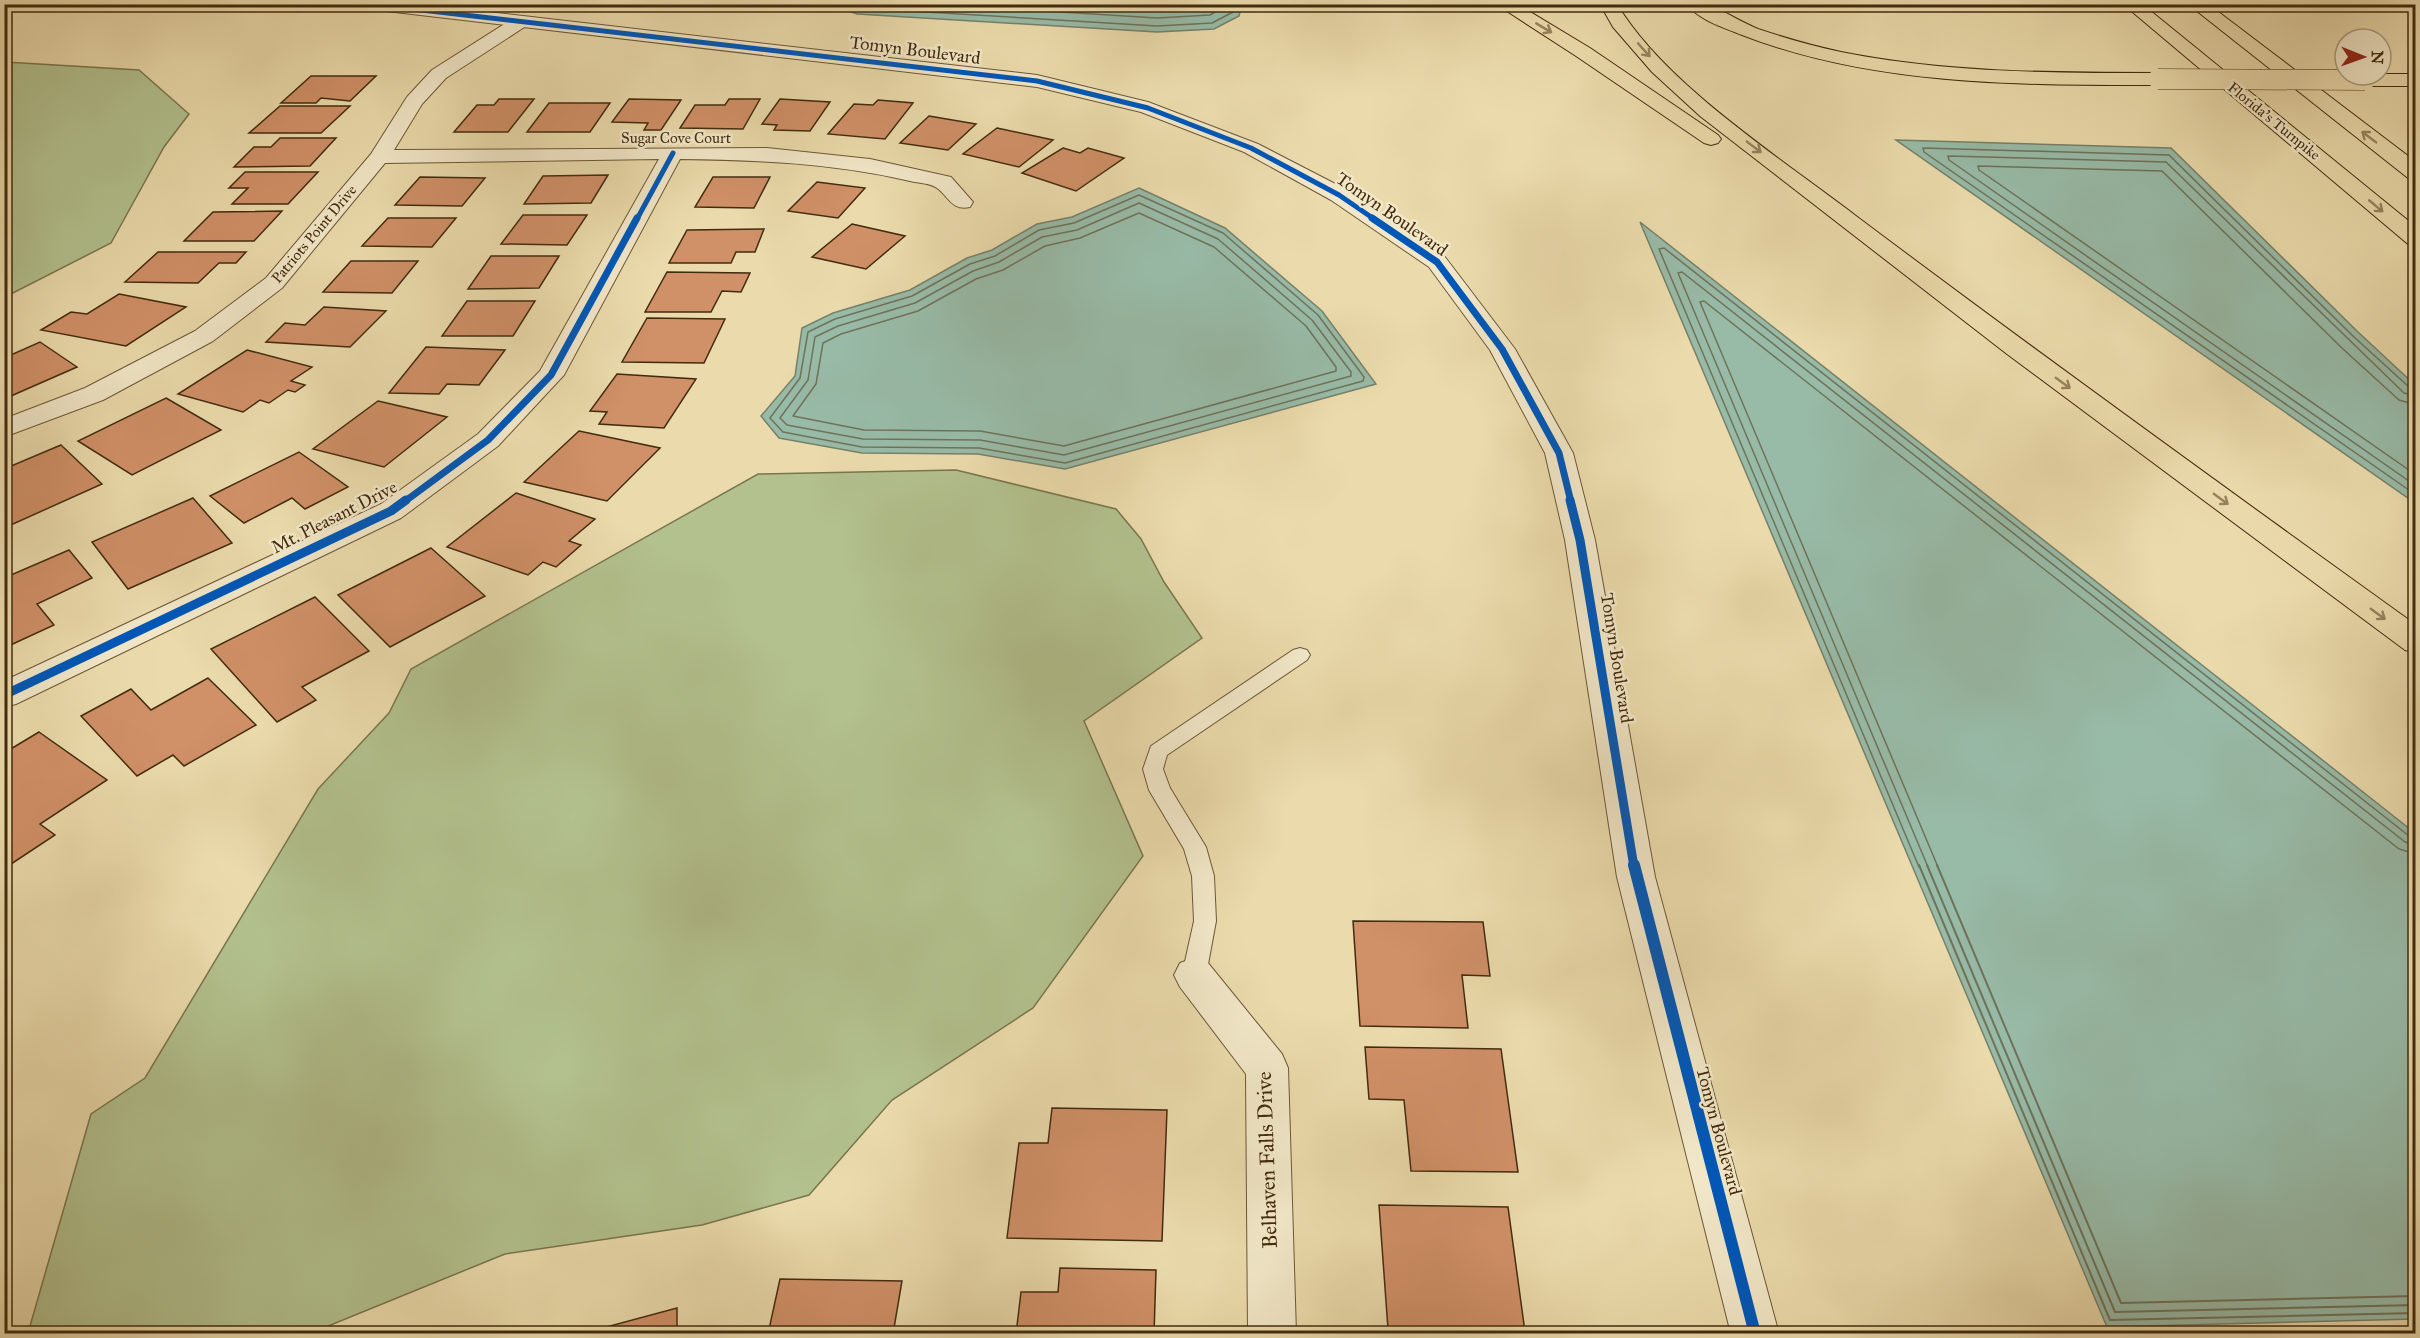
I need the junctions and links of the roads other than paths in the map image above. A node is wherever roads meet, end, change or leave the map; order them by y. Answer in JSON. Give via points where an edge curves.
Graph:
{"nodes":[{"id":1,"x":369,"y":4,"type":"edge"},
{"id":2,"x":1504,"y":4,"type":"edge"},
{"id":3,"x":1608,"y":4,"type":"edge"},
{"id":4,"x":1695,"y":4,"type":"edge"},
{"id":5,"x":1721,"y":4,"type":"edge"},
{"id":6,"x":2109,"y":4,"type":"edge"},
{"id":7,"x":2131,"y":4,"type":"edge"},
{"id":8,"x":2196,"y":4,"type":"edge"},
{"id":9,"x":520,"y":21,"type":"junction"},
{"id":10,"x":2333,"y":68,"type":"edge"},
{"id":11,"x":2393,"y":68,"type":"edge"},
{"id":12,"x":2415,"y":68,"type":"edge"},
{"id":13,"x":2152,"y":74,"type":"junction"},
{"id":14,"x":2415,"y":80,"type":"edge"},
{"id":15,"x":2266,"y":115,"type":"junction"},
{"id":16,"x":673,"y":153,"type":"junction"},
{"id":17,"x":379,"y":157,"type":"junction"},
{"id":18,"x":2415,"y":173,"type":"edge"},
{"id":19,"x":962,"y":202,"type":"dead end"},
{"id":20,"x":2415,"y":239,"type":"edge"},
{"id":21,"x":2016,"y":349,"type":"junction"},
{"id":22,"x":4,"y":429,"type":"edge"},
{"id":23,"x":2415,"y":642,"type":"edge"},
{"id":24,"x":1300,"y":655,"type":"dead end"},
{"id":25,"x":4,"y":695,"type":"edge"},
{"id":26,"x":1194,"y":975,"type":"joint"},
{"id":27,"x":1272,"y":1334,"type":"edge"},
{"id":28,"x":1755,"y":1334,"type":"edge"}],
"edges":[{"from":1,"to":9,"type":"street","name":"Tomyn Boulevard"},
{"from":2,"to":21,"type":"highway","one_way":true,"via":[[1583,52]]},
{"from":3,"to":21,"type":"highway","one_way":true,"via":[[1619,23],[1659,68],[1707,112]]},
{"from":4,"to":13,"type":"highway","via":[[1772,39],[1886,67],[1984,78]]},
{"from":5,"to":13,"type":"highway","via":[[1786,33],[1888,57],[1979,68]]},
{"from":6,"to":15,"type":"highway"},
{"from":7,"to":15,"type":"highway","name":"Florida's Turnpike"},
{"from":18,"to":8,"type":"highway","one_way":true},
{"from":9,"to":17,"type":"street","name":"Patriots Point Drive","via":[[439,74],[414,101]]},
{"from":9,"to":28,"type":"street","name":"Tomyn Boulevard","via":[[1037,81],[1148,108],[1251,148],[1330,189],[1437,262],[1502,349],[1559,453],[1581,540],[1636,877]]},
{"from":10,"to":13,"type":"highway"},
{"from":11,"to":12,"type":"highway"},
{"from":13,"to":14,"type":"highway","bridge":true},
{"from":15,"to":20,"type":"highway","name":"Florida's Turnpike","one_way":true},
{"from":16,"to":17,"type":"street","name":"Sugar Cove Court"},
{"from":16,"to":19,"type":"street","name":"Sugar Cove Court","via":[[767,154],[870,165],[943,182]]},
{"from":16,"to":25,"type":"street","name":"Mt. Pleasant Drive","via":[[551,375],[488,440],[391,511]]},
{"from":17,"to":22,"type":"street","name":"Patriots Point Drive","via":[[273,283],[204,336],[94,394]]},
{"from":21,"to":23,"type":"highway","one_way":true},
{"from":24,"to":26,"type":"lane","via":[[1158,751],[1153,769],[1160,790],[1195,847],[1203,876],[1205,921]]},
{"from":26,"to":27,"type":"street","name":"Belhaven Falls Drive","via":[[1267,1068]]}]}
